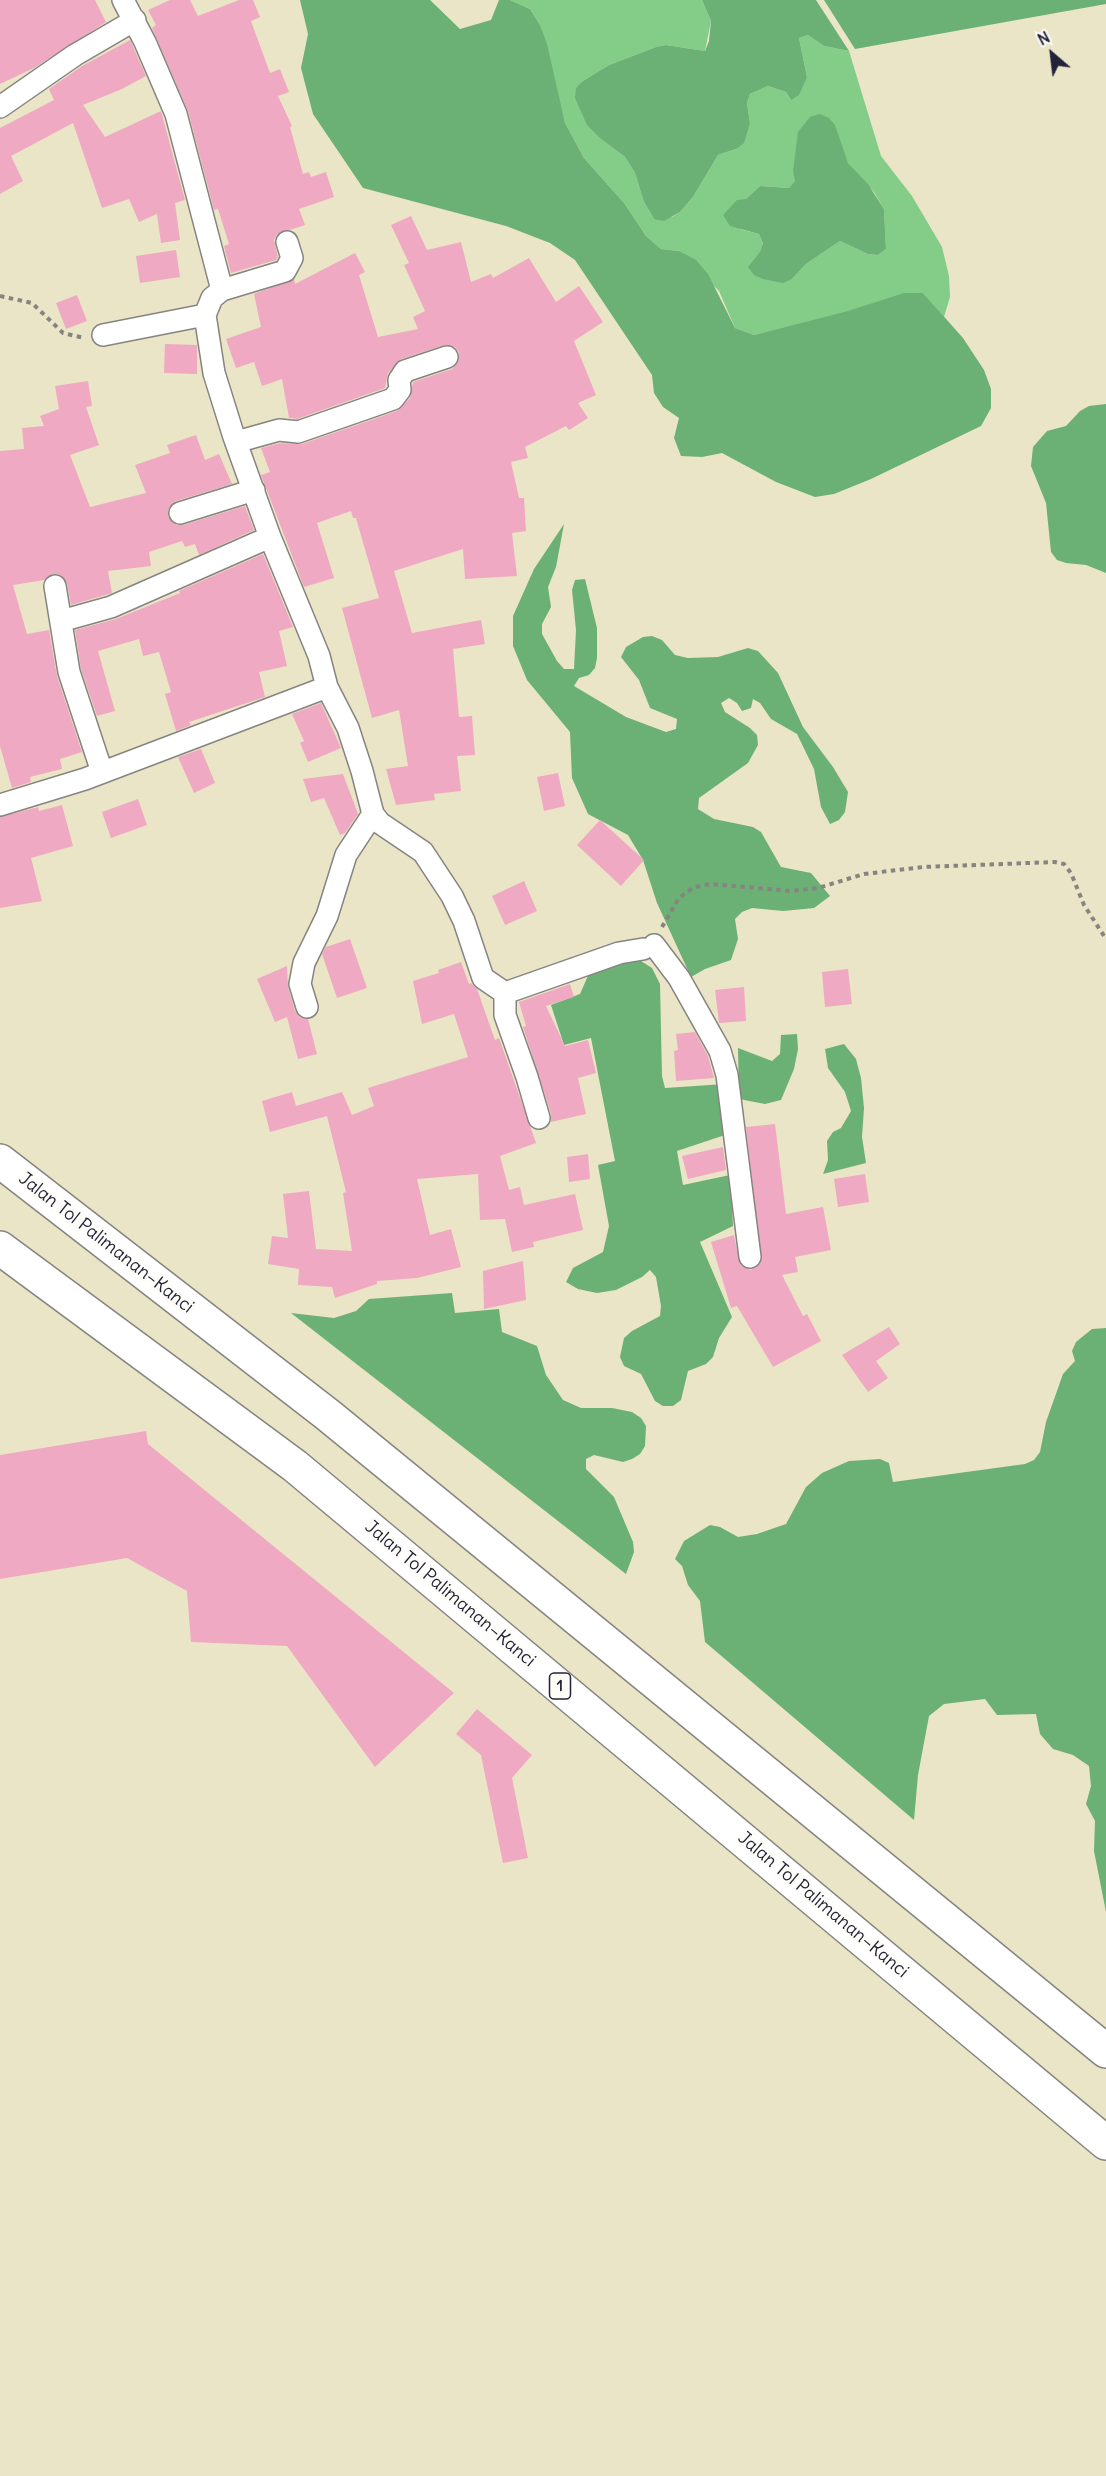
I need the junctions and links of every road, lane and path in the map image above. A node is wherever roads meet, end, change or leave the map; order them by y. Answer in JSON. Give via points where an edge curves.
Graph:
{"nodes":[{"id":1,"x":123,"y":0,"type":"edge"},
{"id":2,"x":135,"y":20,"type":"junction"},
{"id":3,"x":0,"y":107,"type":"edge"},
{"id":4,"x":287,"y":242,"type":"dead end"},
{"id":5,"x":222,"y":290,"type":"junction"},
{"id":6,"x":0,"y":296,"type":"edge"},
{"id":7,"x":205,"y":315,"type":"junction"},
{"id":8,"x":103,"y":335,"type":"joint"},
{"id":9,"x":447,"y":357,"type":"dead end"},
{"id":10,"x":236,"y":442,"type":"junction"},
{"id":11,"x":254,"y":490,"type":"junction"},
{"id":12,"x":180,"y":513,"type":"dead end"},
{"id":13,"x":270,"y":537,"type":"junction"},
{"id":14,"x":55,"y":586,"type":"dead end"},
{"id":15,"x":61,"y":621,"type":"junction"},
{"id":16,"x":327,"y":687,"type":"junction"},
{"id":17,"x":102,"y":772,"type":"junction"},
{"id":18,"x":0,"y":805,"type":"edge"},
{"id":19,"x":373,"y":814,"type":"junction"},
{"id":20,"x":1106,"y":939,"type":"edge"},
{"id":21,"x":648,"y":947,"type":"junction"},
{"id":22,"x":505,"y":993,"type":"junction"},
{"id":23,"x":307,"y":1007,"type":"dead end"},
{"id":24,"x":539,"y":1118,"type":"dead end"},
{"id":25,"x":0,"y":1161,"type":"edge"},
{"id":26,"x":0,"y":1248,"type":"edge"},
{"id":27,"x":750,"y":1257,"type":"dead end"},
{"id":28,"x":1106,"y":2051,"type":"edge"},
{"id":29,"x":1106,"y":2143,"type":"edge"}],
"edges":[{"from":1,"to":2,"type":"street"},
{"from":2,"to":3,"type":"street","via":[[75,55]]},
{"from":2,"to":5,"type":"street","via":[[176,114]]},
{"from":4,"to":5,"type":"street","via":[[292,258],[285,271]]},
{"from":5,"to":7,"type":"street","via":[[212,298]]},
{"from":6,"to":8,"type":"path","via":[[32,303],[63,333],[84,338]]},
{"from":7,"to":8,"type":"street"},
{"from":7,"to":10,"type":"street","via":[[214,373]]},
{"from":9,"to":10,"type":"street","via":[[405,371],[393,399],[298,432],[279,430]]},
{"from":10,"to":11,"type":"street"},
{"from":11,"to":12,"type":"street"},
{"from":11,"to":13,"type":"street"},
{"from":13,"to":15,"type":"street","via":[[111,607]]},
{"from":13,"to":16,"type":"street","via":[[319,656]]},
{"from":14,"to":15,"type":"street"},
{"from":15,"to":17,"type":"street","via":[[69,672]]},
{"from":16,"to":17,"type":"street"},
{"from":16,"to":19,"type":"street","via":[[348,728]]},
{"from":17,"to":18,"type":"street"},
{"from":19,"to":22,"type":"street","via":[[423,852],[456,904],[483,978]]},
{"from":19,"to":23,"type":"street","via":[[346,855],[327,916],[304,963],[300,984]]},
{"from":20,"to":21,"type":"path","via":[[1084,905],[1071,873],[1064,864],[1055,862],[923,867],[864,874],[818,888],[791,891],[711,884],[694,887],[679,898]]},
{"from":21,"to":22,"type":"street","via":[[619,953]]},
{"from":21,"to":27,"type":"street","via":[[679,978],[720,1051],[727,1075]]},
{"from":22,"to":24,"type":"street","via":[[505,1015]]},
{"from":25,"to":28,"type":"highway","name":"Jalan Tol Palimanan–Kanci","via":[[328,1415]]},
{"from":26,"to":29,"type":"highway","name":"Jalan Tol Palimanan–Kanci","number":"1","via":[[295,1466]]}]}
